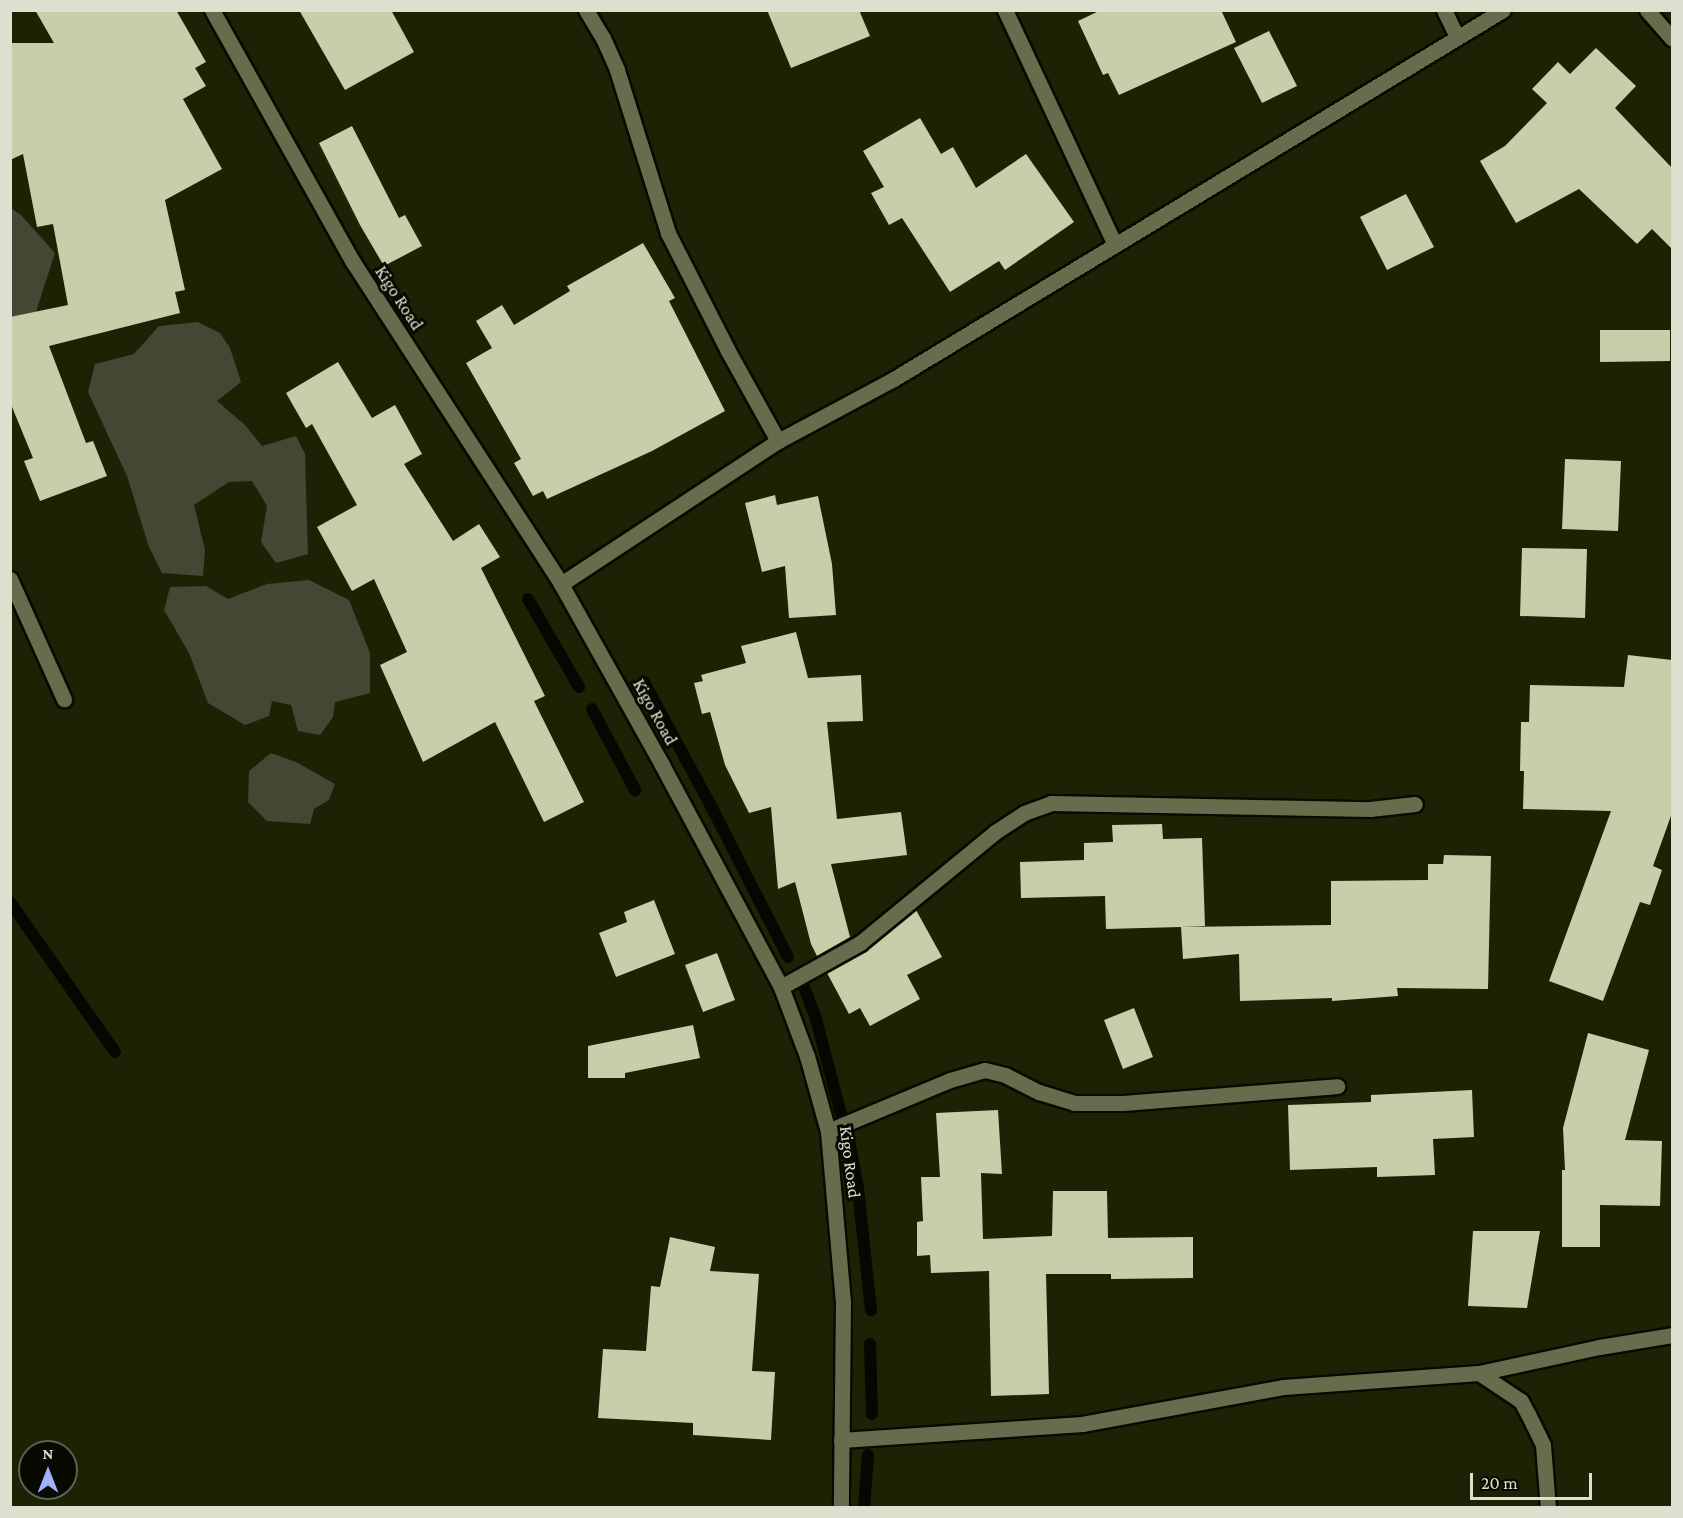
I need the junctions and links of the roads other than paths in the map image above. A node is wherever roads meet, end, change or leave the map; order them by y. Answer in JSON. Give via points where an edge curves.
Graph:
{"nodes":[{"id":1,"x":212,"y":10,"type":"edge"},
{"id":2,"x":586,"y":10,"type":"edge"},
{"id":3,"x":1005,"y":10,"type":"edge"},
{"id":4,"x":1444,"y":10,"type":"edge"},
{"id":5,"x":1503,"y":10,"type":"edge"},
{"id":6,"x":1647,"y":10,"type":"edge"},
{"id":7,"x":1457,"y":37,"type":"junction"},
{"id":8,"x":1672,"y":39,"type":"edge"},
{"id":9,"x":1114,"y":245,"type":"junction"},
{"id":10,"x":778,"y":441,"type":"junction"},
{"id":11,"x":10,"y":579,"type":"edge"},
{"id":12,"x":561,"y":584,"type":"junction"},
{"id":13,"x":63,"y":699,"type":"dead end"},
{"id":14,"x":1415,"y":804,"type":"dead end"},
{"id":15,"x":782,"y":987,"type":"junction"},
{"id":16,"x":1337,"y":1086,"type":"dead end"},
{"id":17,"x":828,"y":1131,"type":"junction"},
{"id":18,"x":1672,"y":1335,"type":"edge"},
{"id":19,"x":1479,"y":1373,"type":"junction"},
{"id":20,"x":841,"y":1440,"type":"junction"},
{"id":21,"x":841,"y":1508,"type":"edge"},
{"id":22,"x":1548,"y":1508,"type":"edge"}],
"edges":[{"from":1,"to":12,"type":"street","name":"Kigo Road","via":[[353,262]]},
{"from":2,"to":10,"type":"street","via":[[617,70],[668,233]]},
{"from":3,"to":9,"type":"street"},
{"from":4,"to":7,"type":"street"},
{"from":5,"to":7,"type":"street"},
{"from":6,"to":8,"type":"street"},
{"from":7,"to":9,"type":"street"},
{"from":9,"to":10,"type":"street","via":[[892,380]]},
{"from":10,"to":12,"type":"street"},
{"from":11,"to":13,"type":"street"},
{"from":12,"to":15,"type":"street","name":"Kigo Road"},
{"from":14,"to":15,"type":"street","via":[[1370,809],[1051,803],[1024,813],[995,832],[860,943]]},
{"from":15,"to":17,"type":"street","name":"Kigo Road"},
{"from":16,"to":17,"type":"street","via":[[1123,1103],[1074,1103],[985,1070],[950,1080]]},
{"from":17,"to":20,"type":"street","name":"Kigo Road","via":[[843,1301]]},
{"from":18,"to":19,"type":"street"},
{"from":19,"to":20,"type":"street","via":[[1283,1387],[1082,1424]]},
{"from":19,"to":22,"type":"street","via":[[1521,1401],[1528,1414],[1543,1444]]},
{"from":20,"to":21,"type":"street","name":"Kigo Road"}]}
